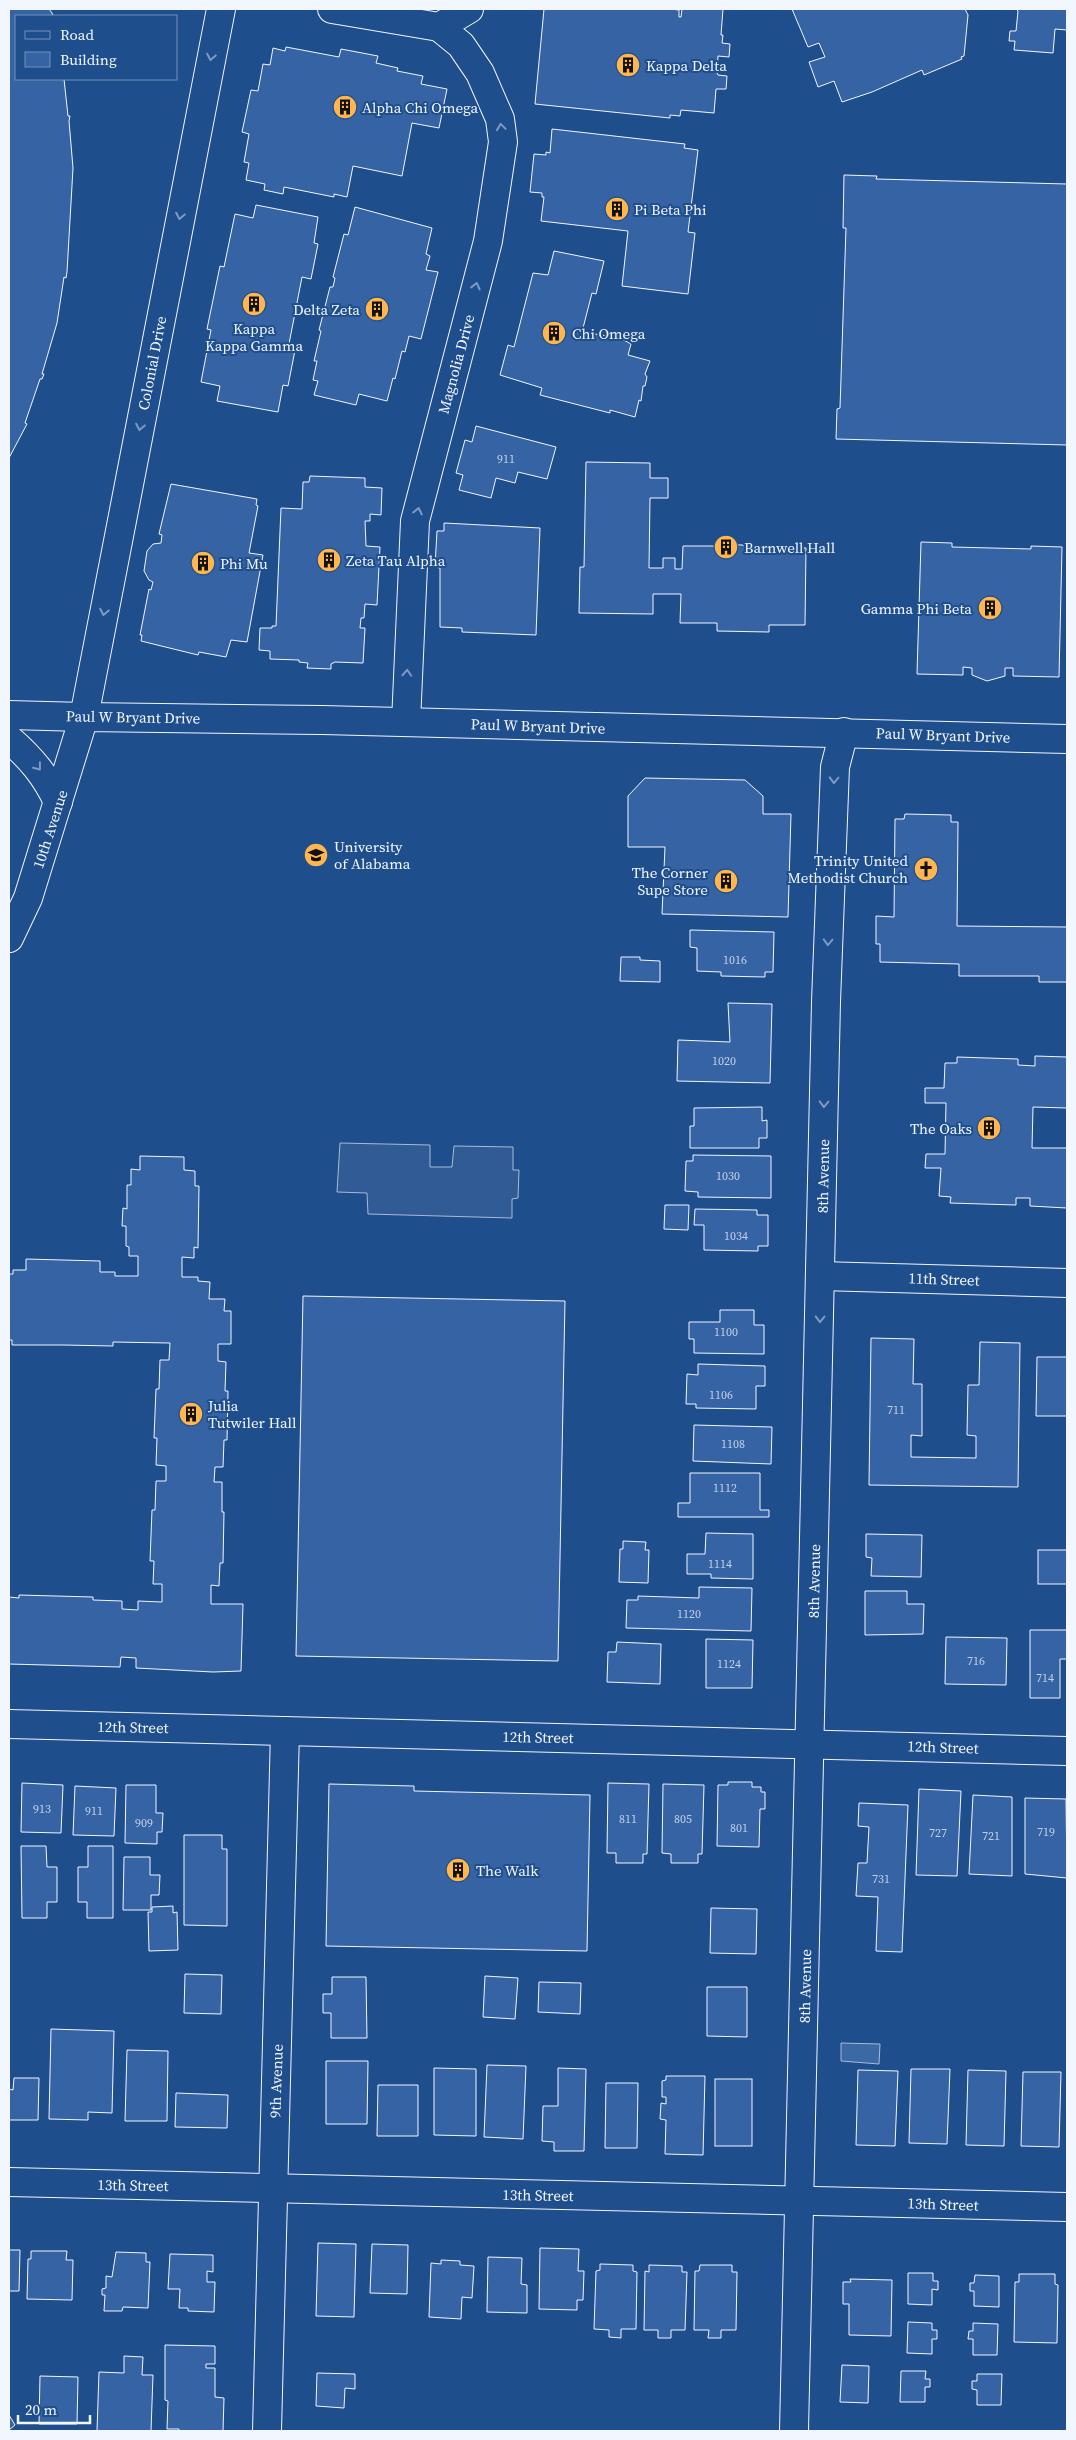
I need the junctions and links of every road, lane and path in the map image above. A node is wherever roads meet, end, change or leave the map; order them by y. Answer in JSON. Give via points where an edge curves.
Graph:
{"nodes":[{"id":1,"x":220,"y":9,"type":"edge"},
{"id":2,"x":332,"y":9,"type":"edge"},
{"id":3,"x":468,"y":9,"type":"edge"},
{"id":4,"x":439,"y":27,"type":"junction"},
{"id":5,"x":9,"y":715,"type":"edge"},
{"id":6,"x":84,"y":717,"type":"junction"},
{"id":7,"x":406,"y":722,"type":"junction"},
{"id":8,"x":844,"y":732,"type":"junction"},
{"id":9,"x":9,"y":739,"type":"edge"},
{"id":10,"x":1067,"y":739,"type":"edge"},
{"id":11,"x":58,"y":802,"type":"junction"},
{"id":12,"x":9,"y":938,"type":"edge"},
{"id":13,"x":820,"y":1276,"type":"junction"},
{"id":14,"x":1067,"y":1283,"type":"edge"},
{"id":15,"x":9,"y":1724,"type":"edge"},
{"id":16,"x":285,"y":1731,"type":"junction"},
{"id":17,"x":810,"y":1743,"type":"junction"},
{"id":18,"x":1067,"y":1751,"type":"edge"},
{"id":19,"x":9,"y":2182,"type":"edge"},
{"id":20,"x":273,"y":2189,"type":"junction"},
{"id":21,"x":800,"y":2200,"type":"junction"},
{"id":22,"x":1067,"y":2207,"type":"edge"},
{"id":23,"x":267,"y":2431,"type":"edge"},
{"id":24,"x":794,"y":2431,"type":"edge"}],
"edges":[{"from":1,"to":6,"type":"street","name":"Colonial Drive","one_way":true},
{"from":2,"to":4,"type":"street"},
{"from":3,"to":4,"type":"street"},
{"from":7,"to":4,"type":"street","name":"Magnolia Drive","one_way":true,"via":[[415,521],[488,241],[503,142],[500,119],[480,73],[461,45]]},
{"from":5,"to":6,"type":"street","name":"Paul W Bryant Drive"},
{"from":6,"to":7,"type":"street","name":"Paul W Bryant Drive"},
{"from":6,"to":11,"type":"street","name":"10th Avenue"},
{"from":7,"to":8,"type":"street","name":"Paul W Bryant Drive"},
{"from":8,"to":10,"type":"street","name":"Paul W Bryant Drive"},
{"from":8,"to":13,"type":"street","name":"8th Avenue","one_way":true,"via":[[835,766]]},
{"from":9,"to":11,"type":"street","one_way":true,"via":[[29,755]]},
{"from":11,"to":12,"type":"street","name":"10th Avenue","via":[[28,898]]},
{"from":13,"to":14,"type":"street","name":"11th Street"},
{"from":13,"to":17,"type":"street","name":"8th Avenue","one_way":true},
{"from":15,"to":16,"type":"street","name":"12th Street"},
{"from":16,"to":17,"type":"street","name":"12th Street"},
{"from":16,"to":20,"type":"street","name":"9th Avenue"},
{"from":17,"to":18,"type":"street","name":"12th Street"},
{"from":17,"to":21,"type":"street","name":"8th Avenue"},
{"from":19,"to":20,"type":"street","name":"13th Street"},
{"from":20,"to":21,"type":"street","name":"13th Street"},
{"from":20,"to":23,"type":"street","name":"9th Avenue"},
{"from":21,"to":22,"type":"street","name":"13th Street"},
{"from":21,"to":24,"type":"street","name":"8th Avenue"}]}
